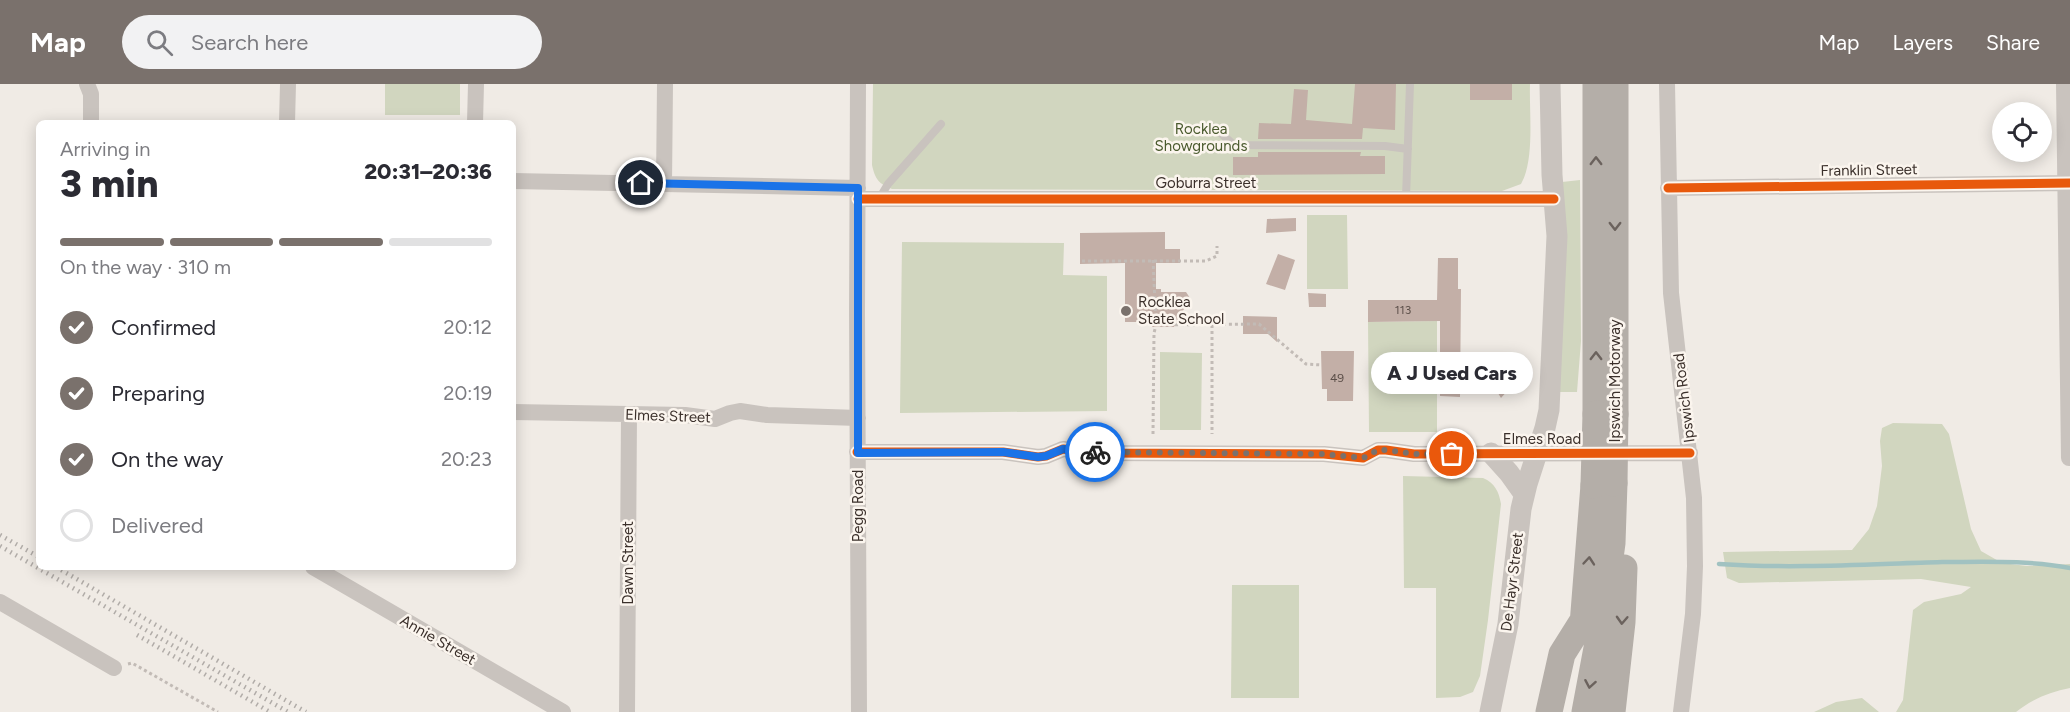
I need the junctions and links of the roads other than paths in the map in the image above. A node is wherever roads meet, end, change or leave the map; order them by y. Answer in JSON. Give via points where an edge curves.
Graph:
{"nodes":[{"id":1,"x":87,"y":84,"type":"edge"},
{"id":2,"x":288,"y":84,"type":"edge"},
{"id":3,"x":476,"y":84,"type":"edge"},
{"id":4,"x":665,"y":84,"type":"edge"},
{"id":5,"x":858,"y":84,"type":"edge"},
{"id":6,"x":1410,"y":84,"type":"edge"},
{"id":7,"x":1550,"y":84,"type":"edge"},
{"id":8,"x":1596,"y":84,"type":"edge"},
{"id":9,"x":1615,"y":84,"type":"edge"},
{"id":10,"x":1667,"y":84,"type":"edge"},
{"id":11,"x":2064,"y":84,"type":"edge"},
{"id":12,"x":91,"y":120,"type":"edge"},
{"id":13,"x":287,"y":120,"type":"edge"},
{"id":14,"x":476,"y":120,"type":"edge"},
{"id":15,"x":941,"y":124,"type":"dead end"},
{"id":16,"x":1215,"y":128,"type":"dead end"},
{"id":17,"x":1408,"y":149,"type":"junction"},
{"id":18,"x":516,"y":181,"type":"edge"},
{"id":19,"x":2068,"y":183,"type":"edge"},
{"id":20,"x":664,"y":184,"type":"junction"},
{"id":21,"x":1668,"y":188,"type":"junction"},
{"id":22,"x":858,"y":193,"type":"junction"},
{"id":23,"x":1406,"y":198,"type":"junction"},
{"id":24,"x":879,"y":199,"type":"junction"},
{"id":25,"x":1554,"y":199,"type":"junction"},
{"id":26,"x":516,"y":412,"type":"edge"},
{"id":27,"x":629,"y":414,"type":"junction"},
{"id":28,"x":1606,"y":414,"type":"junction"},
{"id":29,"x":858,"y":418,"type":"junction"},
{"id":30,"x":858,"y":453,"type":"junction"},
{"id":31,"x":1491,"y":453,"type":"junction"},
{"id":32,"x":1538,"y":453,"type":"junction"},
{"id":33,"x":1690,"y":453,"type":"junction"},
{"id":34,"x":2069,"y":458,"type":"edge"},
{"id":35,"x":1604,"y":484,"type":"junction"},
{"id":36,"x":1524,"y":494,"type":"junction"},
{"id":37,"x":1612,"y":543,"type":"junction"},
{"id":38,"x":318,"y":570,"type":"edge"},
{"id":39,"x":0,"y":602,"type":"edge"},
{"id":40,"x":1584,"y":619,"type":"junction"},
{"id":41,"x":114,"y":668,"type":"road end"},
{"id":42,"x":563,"y":712,"type":"edge"},
{"id":43,"x":627,"y":712,"type":"edge"},
{"id":44,"x":859,"y":712,"type":"edge"},
{"id":45,"x":1491,"y":712,"type":"edge"},
{"id":46,"x":1549,"y":712,"type":"edge"},
{"id":47,"x":1566,"y":712,"type":"edge"},
{"id":48,"x":1585,"y":712,"type":"edge"},
{"id":49,"x":1612,"y":712,"type":"edge"},
{"id":50,"x":1681,"y":712,"type":"edge"}],
"edges":[{"from":1,"to":12,"type":"street"},
{"from":2,"to":13,"type":"street"},
{"from":3,"to":14,"type":"street"},
{"from":4,"to":20,"type":"street"},
{"from":5,"to":22,"type":"street","name":"Pegg Road"},
{"from":6,"to":17,"type":"lane"},
{"from":7,"to":25,"type":"street"},
{"from":28,"to":8,"type":"highway","name":"Ipswich Motorway","one_way":true},
{"from":9,"to":28,"type":"highway","name":"Ipswich Motorway","one_way":true},
{"from":10,"to":21,"type":"street","name":"Ipswich Road"},
{"from":11,"to":19,"type":"street"},
{"from":15,"to":24,"type":"lane"},
{"from":16,"to":17,"type":"lane","via":[[1234,145]]},
{"from":17,"to":23,"type":"lane"},
{"from":18,"to":20,"type":"street","name":"Goburra Street"},
{"from":19,"to":21,"type":"street","name":"Franklin Street"},
{"from":19,"to":34,"type":"street"},
{"from":20,"to":22,"type":"street","name":"Goburra Street"},
{"from":21,"to":33,"type":"street","name":"Ipswich Road","via":[[1671,293]]},
{"from":22,"to":24,"type":"street","name":"Goburra Street"},
{"from":22,"to":29,"type":"street","name":"Pegg Road"},
{"from":23,"to":24,"type":"street","name":"Goburra Street"},
{"from":23,"to":25,"type":"street","name":"Goburra Street"},
{"from":25,"to":32,"type":"street","via":[[1557,251],[1549,411]]},
{"from":26,"to":27,"type":"street","name":"Elmes Street"},
{"from":27,"to":29,"type":"street","name":"Elmes Street","via":[[716,419],[740,411]]},
{"from":27,"to":43,"type":"street","name":"Dawn Street"},
{"from":28,"to":35,"type":"highway","name":"Ipswich Motorway","bridge":true},
{"from":29,"to":30,"type":"street","name":"Pegg Road"},
{"from":30,"to":31,"type":"street","name":"Elmes Road","via":[[1003,452],[1038,457],[1068,449],[1099,453],[1324,454],[1360,458],[1386,450],[1414,454]]},
{"from":30,"to":44,"type":"street","name":"Pegg Road"},
{"from":31,"to":32,"type":"street","name":"Elmes Road"},
{"from":31,"to":36,"type":"street"},
{"from":32,"to":33,"type":"street","name":"Elmes Road"},
{"from":32,"to":36,"type":"street","name":"De Hayr Street"},
{"from":33,"to":50,"type":"street","name":"Ipswich Road","via":[[1695,566]]},
{"from":35,"to":37,"type":"highway","name":"Ipswich Motorway"},
{"from":40,"to":35,"type":"highway","name":"Ipswich Motorway","one_way":true},
{"from":36,"to":45,"type":"street","name":"De Hayr Street","via":[[1508,624]]},
{"from":37,"to":48,"type":"highway","name":"Ipswich Motorway","one_way":true},
{"from":37,"to":49,"type":"highway","one_way":true,"via":[[1624,564]]},
{"from":38,"to":42,"type":"street","name":"Annie Street"},
{"from":39,"to":41,"type":"street"},
{"from":40,"to":46,"type":"highway","via":[[1562,654]]},
{"from":40,"to":47,"type":"highway","name":"Ipswich Motorway"}]}
